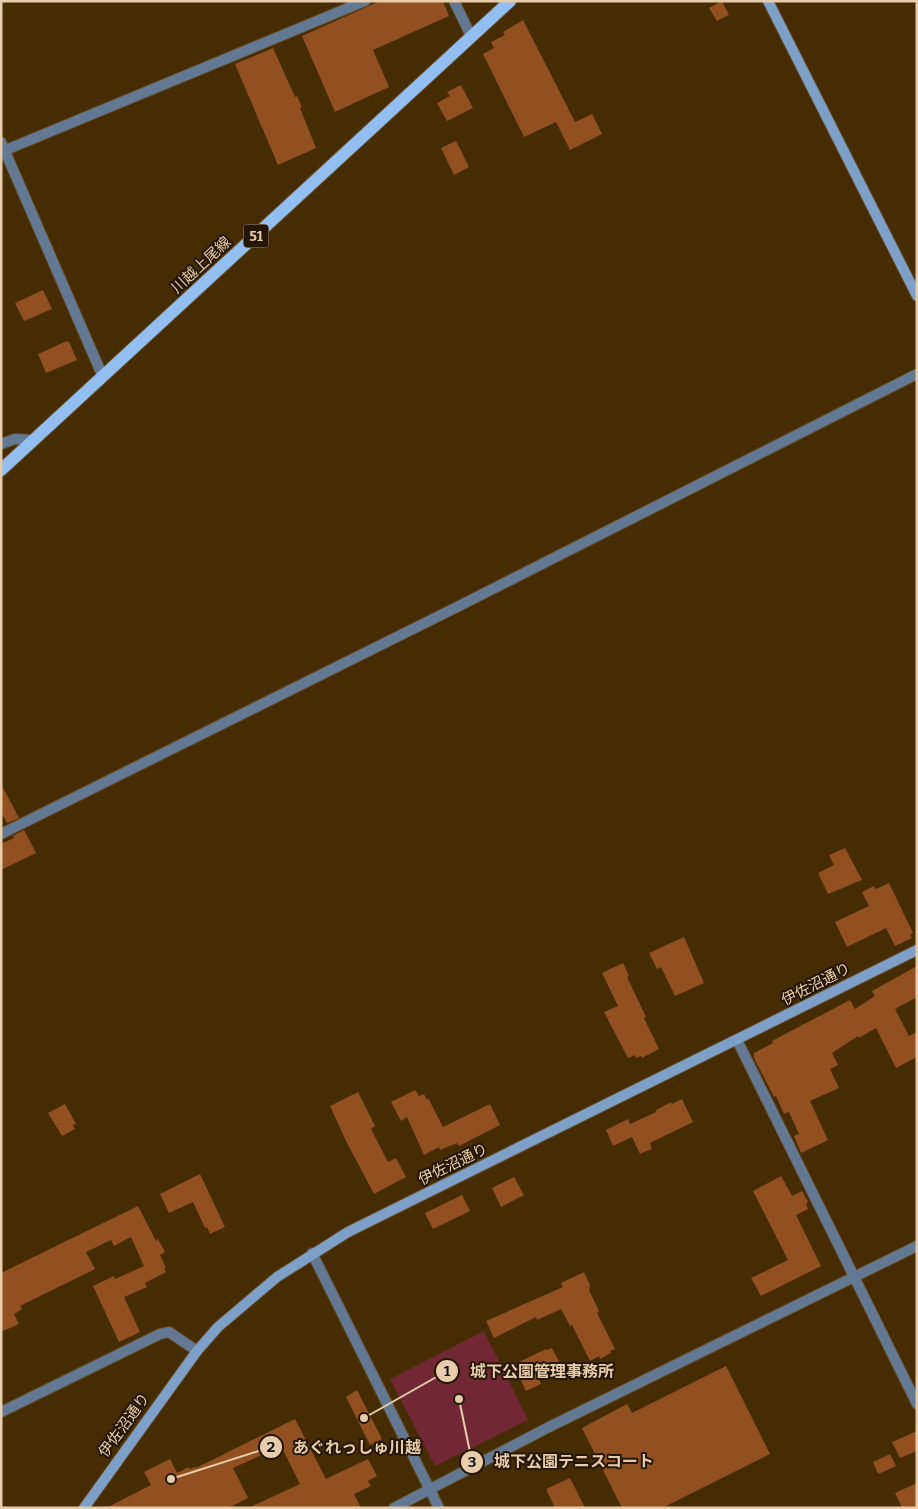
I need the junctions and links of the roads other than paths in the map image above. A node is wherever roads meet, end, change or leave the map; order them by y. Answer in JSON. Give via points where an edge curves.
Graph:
{"nodes":[{"id":1,"x":365,"y":1,"type":"edge"},
{"id":2,"x":454,"y":1,"type":"edge"},
{"id":3,"x":510,"y":1,"type":"edge"},
{"id":4,"x":768,"y":1,"type":"edge"},
{"id":5,"x":471,"y":36,"type":"junction"},
{"id":6,"x":2,"y":148,"type":"edge"},
{"id":7,"x":917,"y":296,"type":"edge"},
{"id":8,"x":917,"y":374,"type":"edge"},
{"id":9,"x":103,"y":377,"type":"junction"},
{"id":10,"x":34,"y":440,"type":"junction"},
{"id":11,"x":1,"y":444,"type":"edge"},
{"id":12,"x":1,"y":470,"type":"edge"},
{"id":13,"x":1,"y":834,"type":"edge"},
{"id":14,"x":917,"y":950,"type":"edge"},
{"id":15,"x":737,"y":1040,"type":"junction"},
{"id":16,"x":917,"y":1246,"type":"edge"},
{"id":17,"x":312,"y":1253,"type":"junction"},
{"id":18,"x":854,"y":1278,"type":"junction"},
{"id":19,"x":197,"y":1352,"type":"junction"},
{"id":20,"x":917,"y":1404,"type":"edge"},
{"id":21,"x":1,"y":1412,"type":"edge"},
{"id":22,"x":430,"y":1490,"type":"junction"},
{"id":23,"x":84,"y":1508,"type":"edge"},
{"id":24,"x":394,"y":1508,"type":"edge"},
{"id":25,"x":439,"y":1508,"type":"edge"}],
"edges":[{"from":1,"to":6,"type":"street"},
{"from":2,"to":5,"type":"street"},
{"from":3,"to":5,"type":"main road","name":"川越上尾線","number":"51"},
{"from":4,"to":7,"type":"street"},
{"from":5,"to":9,"type":"main road","name":"川越上尾線","number":"51"},
{"from":6,"to":9,"type":"street"},
{"from":8,"to":13,"type":"street"},
{"from":9,"to":10,"type":"main road","name":"川越上尾線","number":"51"},
{"from":10,"to":11,"type":"street","via":[[15,439]]},
{"from":10,"to":12,"type":"main road","name":"川越上尾線","number":"51"},
{"from":14,"to":15,"type":"street","name":"伊佐沼通り"},
{"from":15,"to":17,"type":"street","name":"伊佐沼通り","via":[[348,1232]]},
{"from":15,"to":18,"type":"street"},
{"from":16,"to":18,"type":"street"},
{"from":17,"to":19,"type":"street","name":"伊佐沼通り","via":[[276,1277],[218,1328]]},
{"from":17,"to":22,"type":"street"},
{"from":18,"to":20,"type":"street"},
{"from":18,"to":22,"type":"street","via":[[549,1427]]},
{"from":19,"to":21,"type":"street","via":[[169,1332],[160,1334]]},
{"from":19,"to":23,"type":"street","name":"伊佐沼通り"},
{"from":22,"to":24,"type":"street"},
{"from":22,"to":25,"type":"street"}]}
